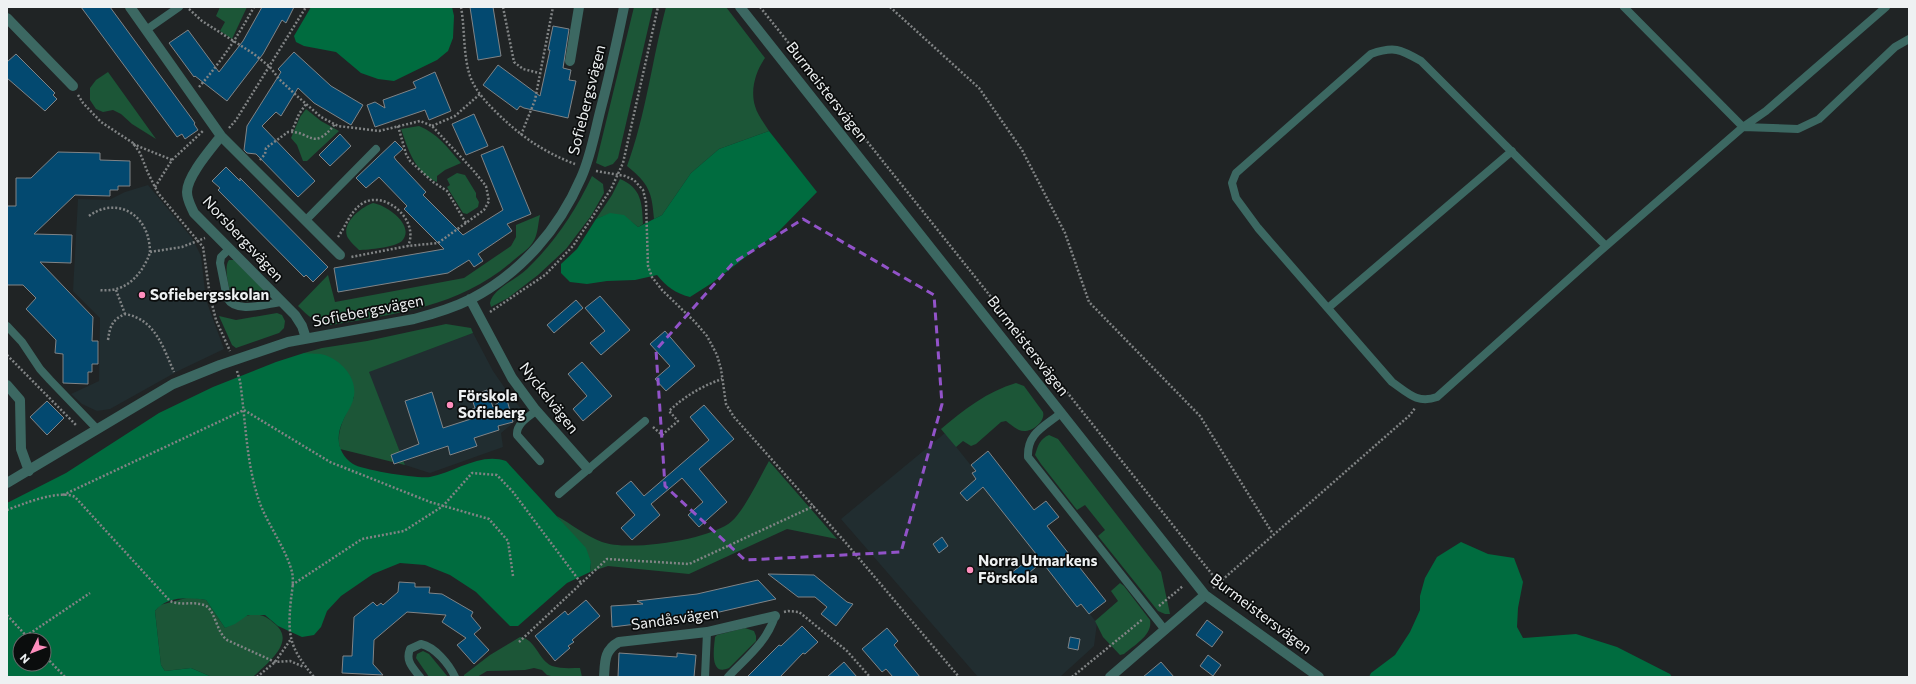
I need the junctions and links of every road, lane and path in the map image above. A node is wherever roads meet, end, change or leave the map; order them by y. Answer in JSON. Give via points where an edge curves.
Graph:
{"nodes":[{"id":1,"x":130,"y":7,"type":"edge"},
{"id":2,"x":179,"y":7,"type":"edge"},
{"id":3,"x":254,"y":7,"type":"edge"},
{"id":4,"x":306,"y":7,"type":"edge"},
{"id":5,"x":461,"y":7,"type":"edge"},
{"id":6,"x":503,"y":7,"type":"edge"},
{"id":7,"x":553,"y":7,"type":"edge"},
{"id":8,"x":579,"y":7,"type":"edge"},
{"id":9,"x":624,"y":7,"type":"edge"},
{"id":10,"x":740,"y":7,"type":"edge"},
{"id":11,"x":760,"y":7,"type":"edge"},
{"id":12,"x":890,"y":7,"type":"edge"},
{"id":13,"x":1624,"y":7,"type":"edge"},
{"id":14,"x":1886,"y":7,"type":"edge"},
{"id":15,"x":7,"y":18,"type":"edge"},
{"id":16,"x":146,"y":30,"type":"junction"},
{"id":17,"x":1909,"y":39,"type":"edge"},
{"id":18,"x":570,"y":61,"type":"dead end"},
{"id":19,"x":539,"y":73,"type":"junction"},
{"id":20,"x":72,"y":86,"type":"dead end"},
{"id":21,"x":480,"y":94,"type":"junction"},
{"id":22,"x":193,"y":95,"type":"junction"},
{"id":23,"x":306,"y":104,"type":"dead end"},
{"id":24,"x":212,"y":123,"type":"junction"},
{"id":25,"x":335,"y":124,"type":"dead end"},
{"id":26,"x":398,"y":126,"type":"dead end"},
{"id":27,"x":432,"y":126,"type":"dead end"},
{"id":28,"x":1743,"y":127,"type":"junction"},
{"id":29,"x":292,"y":132,"type":"junction"},
{"id":30,"x":521,"y":135,"type":"junction"},
{"id":31,"x":221,"y":136,"type":"junction"},
{"id":32,"x":133,"y":143,"type":"dead end"},
{"id":33,"x":376,"y":149,"type":"dead end"},
{"id":34,"x":1512,"y":151,"type":"junction"},
{"id":35,"x":172,"y":160,"type":"junction"},
{"id":36,"x":578,"y":165,"type":"dead end"},
{"id":37,"x":252,"y":167,"type":"junction"},
{"id":38,"x":595,"y":171,"type":"dead end"},
{"id":39,"x":155,"y":187,"type":"dead end"},
{"id":40,"x":89,"y":216,"type":"dead end"},
{"id":41,"x":306,"y":220,"type":"junction"},
{"id":42,"x":466,"y":223,"type":"dead end"},
{"id":43,"x":199,"y":242,"type":"dead end"},
{"id":44,"x":331,"y":246,"type":"junction"},
{"id":45,"x":408,"y":246,"type":"dead end"},
{"id":46,"x":1606,"y":246,"type":"junction"},
{"id":47,"x":229,"y":249,"type":"junction"},
{"id":48,"x":150,"y":252,"type":"junction"},
{"id":49,"x":340,"y":255,"type":"dead end"},
{"id":50,"x":99,"y":290,"type":"dead end"},
{"id":51,"x":116,"y":290,"type":"junction"},
{"id":52,"x":470,"y":299,"type":"junction"},
{"id":53,"x":281,"y":302,"type":"junction"},
{"id":54,"x":1328,"y":308,"type":"junction"},
{"id":55,"x":125,"y":314,"type":"junction"},
{"id":56,"x":7,"y":326,"type":"edge"},
{"id":57,"x":306,"y":338,"type":"junction"},
{"id":58,"x":108,"y":340,"type":"dead end"},
{"id":59,"x":7,"y":355,"type":"edge"},
{"id":60,"x":722,"y":379,"type":"junction"},
{"id":61,"x":178,"y":381,"type":"junction"},
{"id":62,"x":7,"y":384,"type":"edge"},
{"id":63,"x":1421,"y":399,"type":"junction"},
{"id":64,"x":536,"y":411,"type":"junction"},
{"id":65,"x":1061,"y":413,"type":"junction"},
{"id":66,"x":645,"y":421,"type":"joint"},
{"id":67,"x":97,"y":429,"type":"junction"},
{"id":68,"x":86,"y":436,"type":"junction"},
{"id":69,"x":540,"y":461,"type":"dead end"},
{"id":70,"x":588,"y":469,"type":"junction"},
{"id":71,"x":29,"y":471,"type":"junction"},
{"id":72,"x":7,"y":483,"type":"edge"},
{"id":73,"x":559,"y":494,"type":"dead end"},
{"id":74,"x":62,"y":495,"type":"junction"},
{"id":75,"x":443,"y":506,"type":"junction"},
{"id":76,"x":814,"y":506,"type":"junction"},
{"id":77,"x":7,"y":510,"type":"edge"},
{"id":78,"x":1273,"y":534,"type":"junction"},
{"id":79,"x":1205,"y":568,"type":"junction"},
{"id":80,"x":513,"y":576,"type":"dead end"},
{"id":81,"x":1192,"y":578,"type":"junction"},
{"id":82,"x":581,"y":583,"type":"junction"},
{"id":83,"x":1218,"y":583,"type":"junction"},
{"id":84,"x":292,"y":584,"type":"dead end"},
{"id":85,"x":90,"y":593,"type":"dead end"},
{"id":86,"x":1205,"y":595,"type":"junction"},
{"id":87,"x":1151,"y":612,"type":"junction"},
{"id":88,"x":7,"y":615,"type":"edge"},
{"id":89,"x":775,"y":616,"type":"junction"},
{"id":90,"x":1165,"y":630,"type":"junction"},
{"id":91,"x":22,"y":632,"type":"edge"},
{"id":92,"x":32,"y":632,"type":"edge"},
{"id":93,"x":707,"y":632,"type":"junction"},
{"id":94,"x":291,"y":639,"type":"dead end"},
{"id":95,"x":519,"y":642,"type":"dead end"},
{"id":96,"x":275,"y":662,"type":"junction"},
{"id":97,"x":52,"y":663,"type":"edge"},
{"id":98,"x":307,"y":668,"type":"dead end"},
{"id":99,"x":65,"y":677,"type":"edge"},
{"id":100,"x":257,"y":677,"type":"edge"},
{"id":101,"x":420,"y":677,"type":"edge"},
{"id":102,"x":455,"y":677,"type":"edge"},
{"id":103,"x":604,"y":677,"type":"edge"},
{"id":104,"x":705,"y":677,"type":"edge"},
{"id":105,"x":728,"y":677,"type":"edge"},
{"id":106,"x":870,"y":677,"type":"edge"},
{"id":107,"x":959,"y":677,"type":"edge"},
{"id":108,"x":1072,"y":677,"type":"edge"},
{"id":109,"x":1110,"y":677,"type":"edge"},
{"id":110,"x":1319,"y":677,"type":"edge"}],
"edges":[{"from":1,"to":16,"type":"street"},
{"from":2,"to":16,"type":"lane"},
{"from":3,"to":22,"type":"path","via":[[216,68]]},
{"from":4,"to":31,"type":"path","via":[[236,120]]},
{"from":5,"to":21,"type":"path","via":[[470,76]]},
{"from":6,"to":19,"type":"path","via":[[514,62],[523,69]]},
{"from":7,"to":19,"type":"path"},
{"from":8,"to":18,"type":"street"},
{"from":9,"to":52,"type":"street","name":"Sofiebergsvägen","via":[[590,152],[571,199],[556,225],[522,263]]},
{"from":10,"to":65,"type":"street","name":"Burmeistersvägen"},
{"from":11,"to":79,"type":"path"},
{"from":12,"to":78,"type":"path","via":[[979,88],[1022,150],[1065,232],[1089,302],[1200,416]]},
{"from":13,"to":28,"type":"lane"},
{"from":14,"to":28,"type":"lane","via":[[1766,111]]},
{"from":15,"to":20,"type":"street"},
{"from":16,"to":22,"type":"street"},
{"from":17,"to":28,"type":"lane","via":[[1895,47],[1819,119],[1798,129]]},
{"from":19,"to":30,"type":"path","via":[[535,100]]},
{"from":21,"to":27,"type":"path","via":[[455,116]]},
{"from":21,"to":30,"type":"path"},
{"from":22,"to":24,"type":"street"},
{"from":23,"to":29,"type":"path"},
{"from":24,"to":31,"type":"street"},
{"from":24,"to":35,"type":"path"},
{"from":25,"to":29,"type":"path","via":[[318,139]]},
{"from":26,"to":42,"type":"path","via":[[410,161],[447,191]]},
{"from":28,"to":46,"type":"lane"},
{"from":29,"to":37,"type":"path","via":[[288,132],[266,148],[265,154]]},
{"from":30,"to":36,"type":"path","via":[[554,156]]},
{"from":31,"to":37,"type":"street"},
{"from":31,"to":47,"type":"street","name":"Norsbergsvägen","via":[[191,178],[187,191],[194,213]]},
{"from":32,"to":35,"type":"path"},
{"from":33,"to":41,"type":"lane"},
{"from":34,"to":46,"type":"lane"},
{"from":34,"to":54,"type":"lane"},
{"from":34,"to":54,"type":"lane","via":[[1421,61],[1405,51],[1388,48],[1371,54],[1236,173],[1232,183],[1236,198],[1258,228]]},
{"from":35,"to":39,"type":"path"},
{"from":37,"to":41,"type":"street"},
{"from":38,"to":60,"type":"path","via":[[625,176],[634,180],[643,190],[646,202],[648,266],[652,277],[707,336],[717,355]]},
{"from":40,"to":48,"type":"path","via":[[96,210],[108,207],[130,211],[145,229]]},
{"from":41,"to":44,"type":"street"},
{"from":43,"to":48,"type":"path"},
{"from":44,"to":45,"type":"path","via":[[356,207],[372,199],[388,203],[410,224],[412,233]]},
{"from":44,"to":49,"type":"street"},
{"from":46,"to":63,"type":"lane","via":[[1437,397],[1427,401]]},
{"from":47,"to":53,"type":"street","name":"Norsbergsvägen"},
{"from":47,"to":53,"type":"lane","via":[[220,263],[230,302],[241,307]]},
{"from":48,"to":51,"type":"path","via":[[137,276]]},
{"from":50,"to":51,"type":"path"},
{"from":51,"to":55,"type":"path"},
{"from":52,"to":57,"type":"street","name":"Sofiebergsvägen","via":[[414,319]]},
{"from":52,"to":64,"type":"street","name":"Nyckelvägen","via":[[512,378]]},
{"from":53,"to":57,"type":"street","name":"Norsbergsvägen","via":[[295,315]]},
{"from":54,"to":63,"type":"lane","via":[[1392,382],[1413,397]]},
{"from":55,"to":58,"type":"path","via":[[115,319],[110,326]]},
{"from":55,"to":61,"type":"path","via":[[142,319],[151,326]]},
{"from":56,"to":67,"type":"lane","via":[[22,342],[40,369]]},
{"from":57,"to":61,"type":"street","name":"Sofiebergsvägen","via":[[254,353]]},
{"from":59,"to":68,"type":"path"},
{"from":60,"to":66,"type":"path","via":[[708,384],[669,410],[678,421],[662,435]]},
{"from":60,"to":76,"type":"path","via":[[726,404],[734,417]]},
{"from":61,"to":67,"type":"street","name":"Sofiebergsvägen"},
{"from":62,"to":71,"type":"street","via":[[20,400],[21,449]]},
{"from":63,"to":78,"type":"path","via":[[1410,415]]},
{"from":64,"to":69,"type":"lane","via":[[517,431]]},
{"from":64,"to":70,"type":"street","name":"Nyckelvägen"},
{"from":65,"to":81,"type":"street","name":"Burmeistersvägen"},
{"from":65,"to":87,"type":"lane","via":[[1033,435],[1028,445],[1028,457]]},
{"from":66,"to":70,"type":"lane"},
{"from":67,"to":68,"type":"street","name":"Sofiebergsvägen"},
{"from":68,"to":71,"type":"street","name":"Sofiebergsvägen"},
{"from":70,"to":73,"type":"lane"},
{"from":71,"to":72,"type":"street","name":"Sofiebergsvägen"},
{"from":74,"to":75,"type":"path","via":[[244,410],[330,462]]},
{"from":74,"to":77,"type":"path"},
{"from":74,"to":96,"type":"path","via":[[69,494],[75,497],[170,601],[209,607],[222,636],[250,652]]},
{"from":75,"to":80,"type":"path","via":[[489,518],[508,541]]},
{"from":75,"to":82,"type":"path","via":[[472,472],[498,475]]},
{"from":75,"to":84,"type":"path","via":[[404,531],[362,539]]},
{"from":76,"to":82,"type":"path","via":[[689,564],[607,559]]},
{"from":76,"to":107,"type":"path"},
{"from":78,"to":83,"type":"path"},
{"from":79,"to":81,"type":"path"},
{"from":79,"to":83,"type":"path"},
{"from":81,"to":86,"type":"street","name":"Burmeistersvägen"},
{"from":81,"to":87,"type":"path"},
{"from":82,"to":95,"type":"path"},
{"from":83,"to":86,"type":"path"},
{"from":85,"to":92,"type":"path"},
{"from":86,"to":90,"type":"street"},
{"from":86,"to":110,"type":"street","name":"Burmeistersvägen"},
{"from":87,"to":90,"type":"lane"},
{"from":87,"to":108,"type":"path"},
{"from":88,"to":91,"type":"path"},
{"from":89,"to":93,"type":"street","name":"Sandåsvägen"},
{"from":89,"to":105,"type":"lane","via":[[766,638]]},
{"from":89,"to":106,"type":"path","via":[[788,611],[799,612],[848,651]]},
{"from":90,"to":109,"type":"street"},
{"from":93,"to":103,"type":"street","name":"Sandåsvägen","via":[[619,642],[605,655]]},
{"from":93,"to":104,"type":"lane"},
{"from":94,"to":96,"type":"path"},
{"from":96,"to":98,"type":"path","via":[[290,661]]},
{"from":96,"to":100,"type":"path"},
{"from":97,"to":99,"type":"path"},
{"from":101,"to":102,"type":"lane","via":[[409,662],[408,655],[410,649],[421,644],[433,649]]}]}
